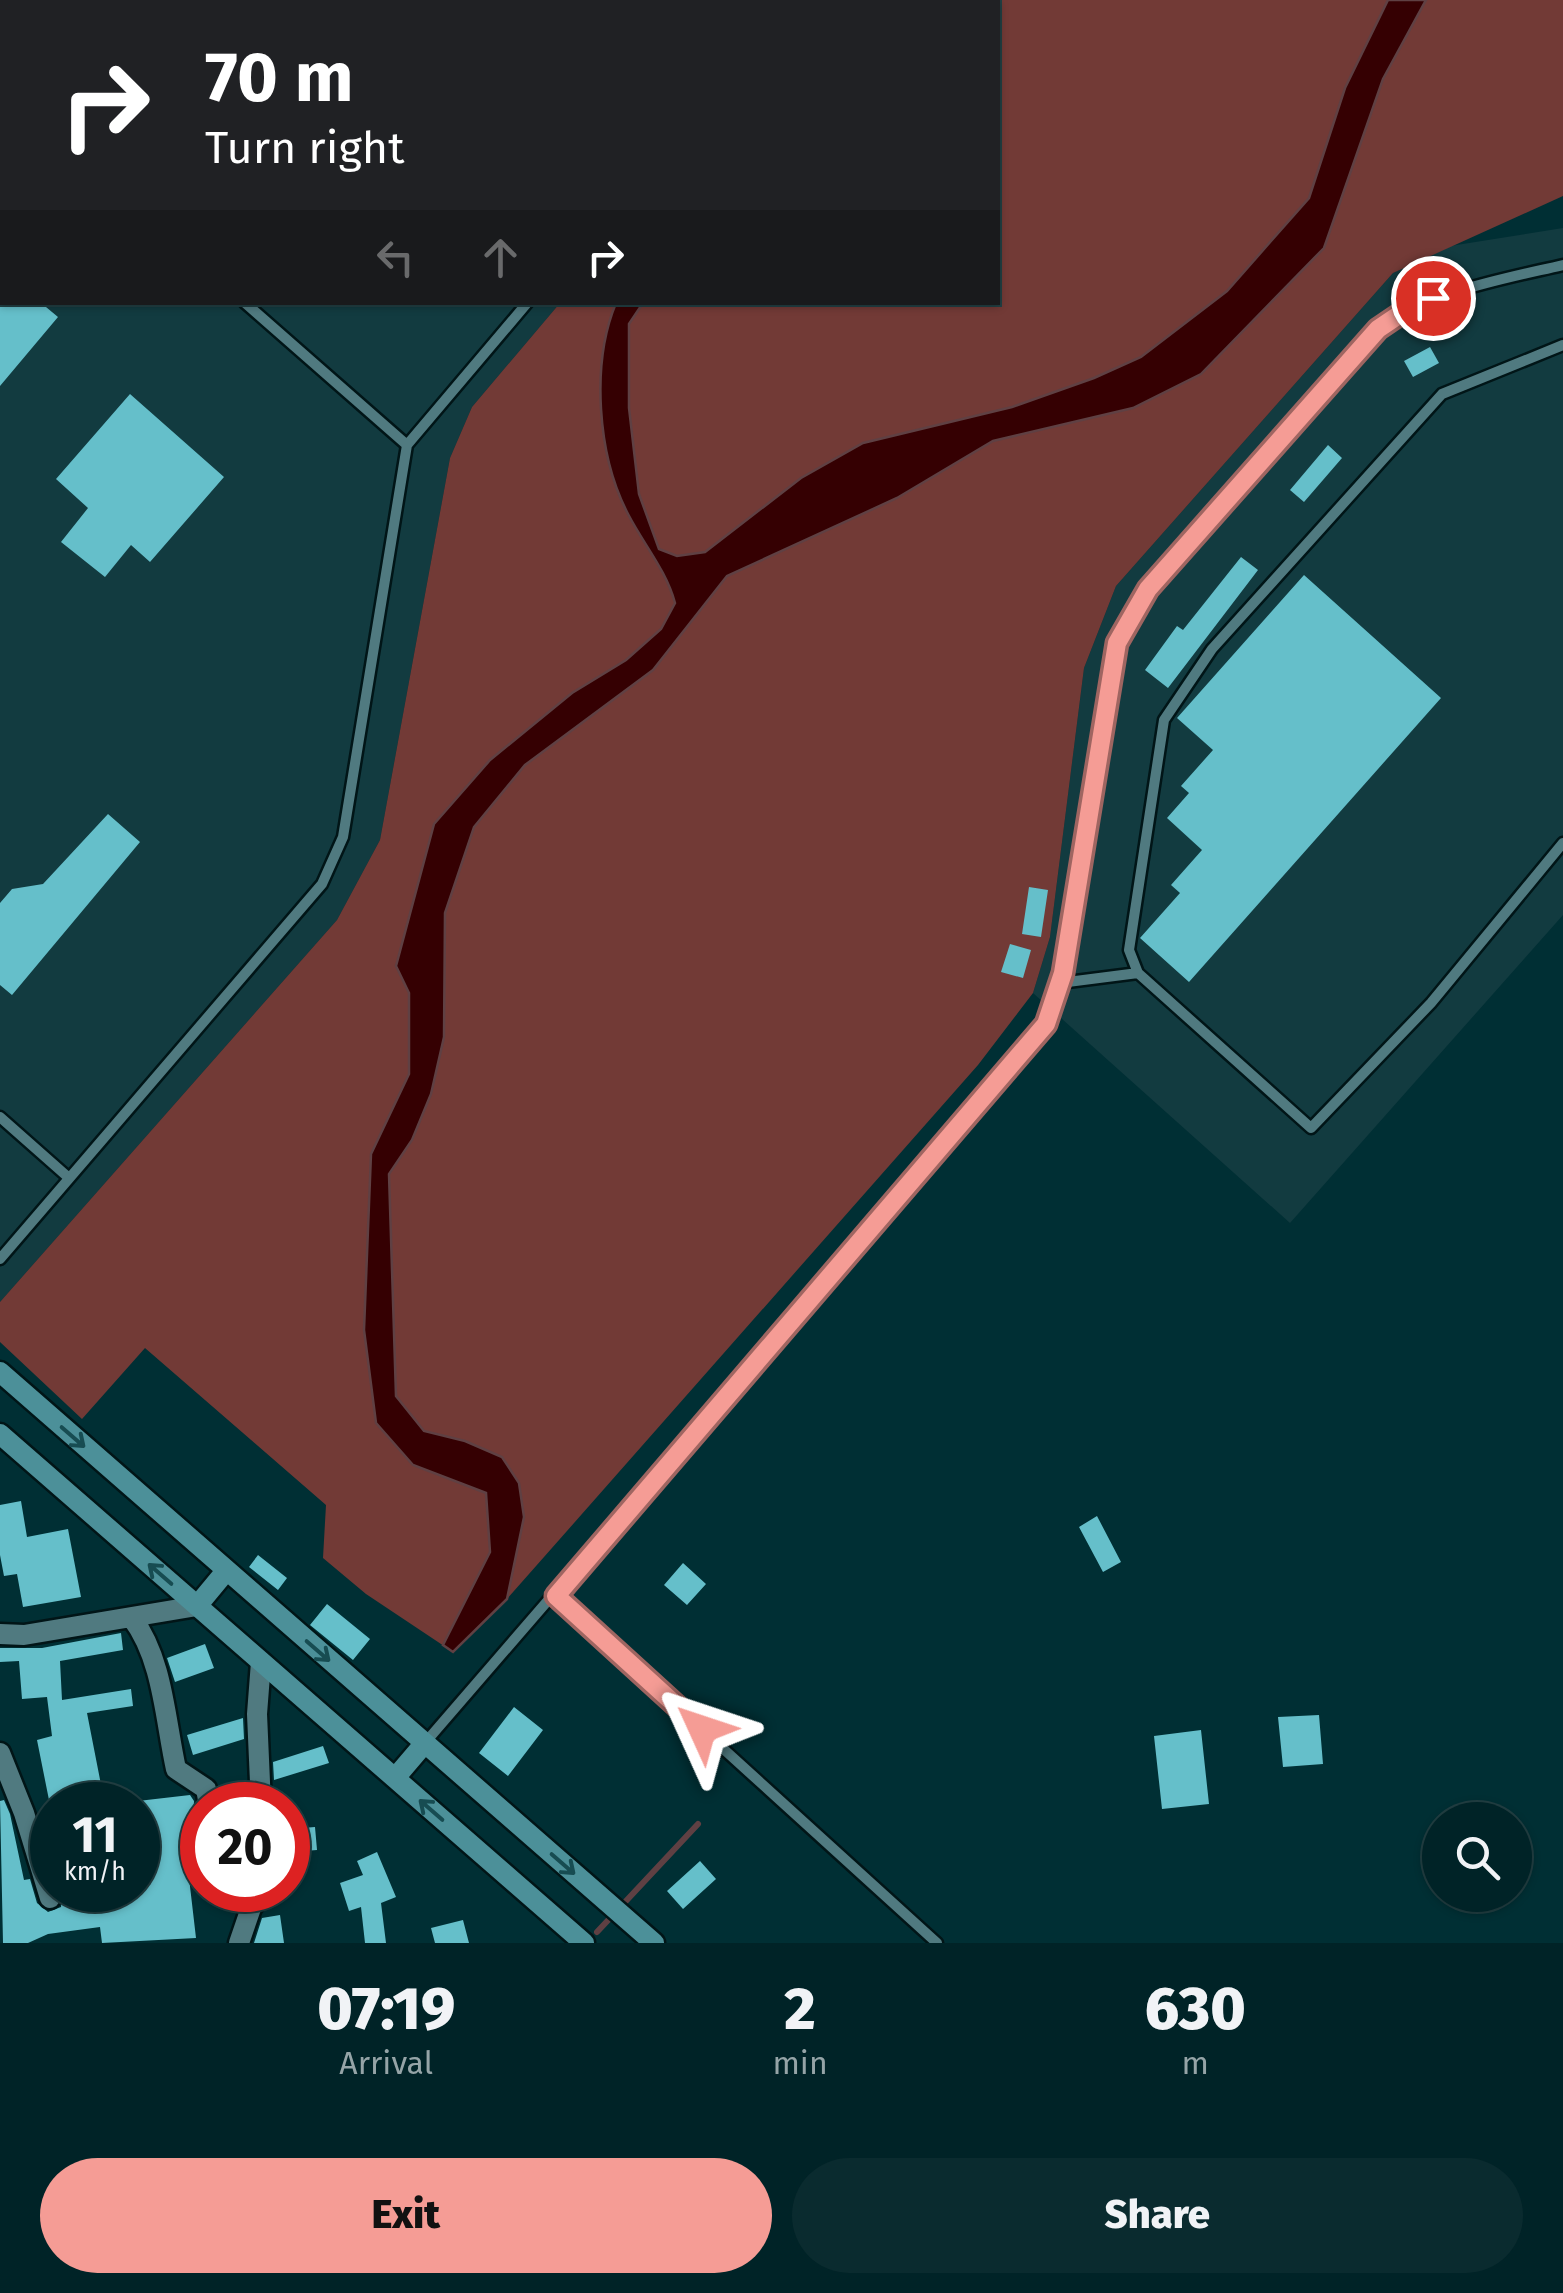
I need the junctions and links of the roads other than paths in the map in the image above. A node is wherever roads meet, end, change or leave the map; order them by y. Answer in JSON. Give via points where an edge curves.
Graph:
{"nodes":[{"id":1,"x":1563,"y":264,"type":"edge"},
{"id":2,"x":247,"y":305,"type":"edge"},
{"id":3,"x":525,"y":305,"type":"edge"},
{"id":4,"x":1563,"y":344,"type":"edge"},
{"id":5,"x":407,"y":445,"type":"junction"},
{"id":6,"x":1563,"y":844,"type":"edge"},
{"id":7,"x":1138,"y":973,"type":"junction"},
{"id":8,"x":1060,"y":984,"type":"junction"},
{"id":9,"x":0,"y":1117,"type":"edge"},
{"id":10,"x":70,"y":1178,"type":"junction"},
{"id":11,"x":0,"y":1258,"type":"edge"},
{"id":12,"x":0,"y":1372,"type":"edge"},
{"id":13,"x":0,"y":1434,"type":"edge"},
{"id":14,"x":226,"y":1570,"type":"junction"},
{"id":15,"x":556,"y":1596,"type":"junction"},
{"id":16,"x":197,"y":1606,"type":"junction"},
{"id":17,"x":132,"y":1618,"type":"junction"},
{"id":18,"x":0,"y":1634,"type":"edge"},
{"id":19,"x":261,"y":1662,"type":"junction"},
{"id":20,"x":424,"y":1744,"type":"junction"},
{"id":21,"x":0,"y":1754,"type":"edge"},
{"id":22,"x":395,"y":1778,"type":"junction"},
{"id":23,"x":196,"y":1782,"type":"edge"},
{"id":24,"x":260,"y":1782,"type":"edge"},
{"id":25,"x":30,"y":1833,"type":"edge"},
{"id":26,"x":250,"y":1912,"type":"edge"},
{"id":27,"x":239,"y":1943,"type":"edge"},
{"id":28,"x":584,"y":1943,"type":"edge"},
{"id":29,"x":654,"y":1943,"type":"edge"},
{"id":30,"x":937,"y":1943,"type":"edge"}],
"edges":[{"from":1,"to":8,"type":"lane","via":[[1440,296],[1378,329],[1148,589],[1117,643]]},
{"from":2,"to":5,"type":"lane"},
{"from":3,"to":5,"type":"lane"},
{"from":4,"to":7,"type":"lane","via":[[1442,394],[1212,649],[1164,720],[1130,950]]},
{"from":5,"to":10,"type":"lane","via":[[343,837],[322,884]]},
{"from":6,"to":7,"type":"lane","via":[[1431,1003],[1311,1128]]},
{"from":7,"to":8,"type":"lane"},
{"from":8,"to":15,"type":"lane","via":[[1046,1024],[1016,1061]]},
{"from":9,"to":10,"type":"lane"},
{"from":10,"to":11,"type":"lane"},
{"from":12,"to":14,"type":"street","one_way":true},
{"from":16,"to":13,"type":"street","one_way":true},
{"from":14,"to":16,"type":"street"},
{"from":14,"to":20,"type":"street","one_way":true},
{"from":15,"to":20,"type":"lane"},
{"from":15,"to":30,"type":"lane"},
{"from":16,"to":17,"type":"street"},
{"from":16,"to":19,"type":"street"},
{"from":17,"to":18,"type":"street"},
{"from":17,"to":23,"type":"street","via":[[156,1669],[176,1768]]},
{"from":19,"to":22,"type":"street"},
{"from":19,"to":24,"type":"street"},
{"from":20,"to":22,"type":"street"},
{"from":20,"to":29,"type":"street","one_way":true},
{"from":21,"to":25,"type":"street"},
{"from":28,"to":22,"type":"street","one_way":true},
{"from":26,"to":27,"type":"street"}]}
